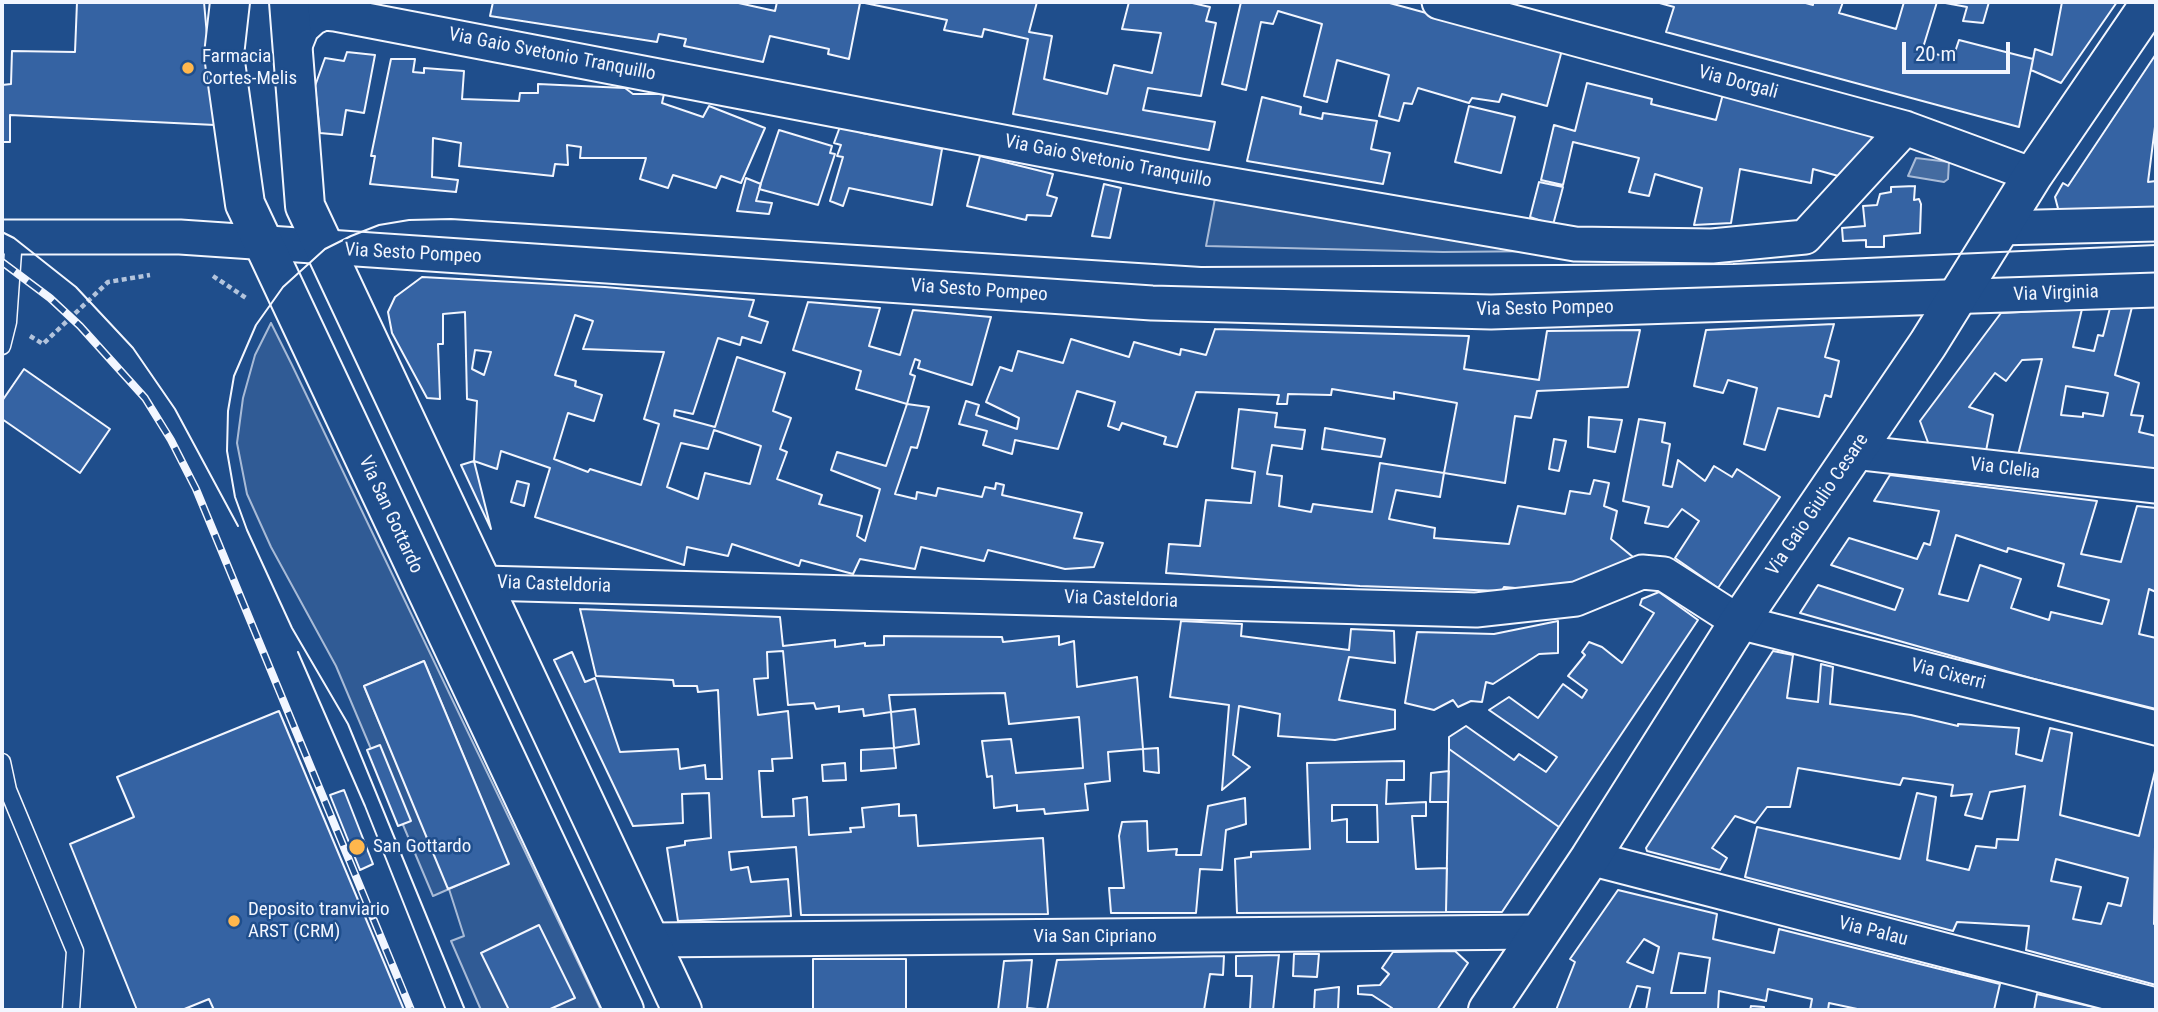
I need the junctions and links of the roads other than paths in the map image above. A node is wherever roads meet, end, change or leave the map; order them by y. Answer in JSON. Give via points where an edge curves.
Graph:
{"nodes":[{"id":1,"x":230,"y":2,"type":"edge"},
{"id":2,"x":289,"y":2,"type":"edge"},
{"id":3,"x":1439,"y":2,"type":"edge"},
{"id":4,"x":2151,"y":2,"type":"edge"},
{"id":5,"x":292,"y":53,"type":"junction"},
{"id":6,"x":1905,"y":128,"type":"junction"},
{"id":7,"x":2033,"y":175,"type":"junction"},
{"id":8,"x":2156,"y":224,"type":"edge"},
{"id":9,"x":1999,"y":228,"type":"junction"},
{"id":10,"x":8,"y":237,"type":"edge"},
{"id":11,"x":263,"y":244,"type":"junction"},
{"id":12,"x":325,"y":249,"type":"junction"},
{"id":13,"x":2156,"y":290,"type":"edge"},
{"id":14,"x":1957,"y":298,"type":"junction"},
{"id":15,"x":294,"y":309,"type":"junction"},
{"id":16,"x":2,"y":346,"type":"edge"},
{"id":17,"x":1854,"y":452,"type":"junction"},
{"id":18,"x":2156,"y":486,"type":"edge"},
{"id":19,"x":484,"y":583,"type":"junction"},
{"id":20,"x":1739,"y":622,"type":"junction"},
{"id":21,"x":2156,"y":728,"type":"edge"},
{"id":22,"x":2,"y":762,"type":"edge"},
{"id":23,"x":1590,"y":858,"type":"junction"},
{"id":24,"x":1540,"y":932,"type":"junction"},
{"id":25,"x":650,"y":940,"type":"junction"},
{"id":26,"x":2156,"y":1005,"type":"edge"},
{"id":27,"x":71,"y":1010,"type":"edge"},
{"id":28,"x":615,"y":1010,"type":"edge"},
{"id":29,"x":624,"y":1010,"type":"edge"},
{"id":30,"x":682,"y":1010,"type":"edge"},
{"id":31,"x":1488,"y":1010,"type":"edge"}],
"edges":[{"from":1,"to":11,"type":"main road","name":"Via San Gottardo","via":[[224,55],[245,204]]},
{"from":2,"to":5,"type":"main road"},
{"from":3,"to":6,"type":"street","name":"Via Dorgali"},
{"from":4,"to":7,"type":"main road","name":"Via Gaio Giulio Cesare"},
{"from":5,"to":6,"type":"street","name":"Via Gaio Svetonio Tranquillo","via":[[302,28],[313,18],[335,14],[1180,176],[1575,244],[1712,246],[1805,237]]},
{"from":5,"to":12,"type":"main road","via":[[305,206]]},
{"from":6,"to":7,"type":"street","name":"Via Dorgali"},
{"from":7,"to":9,"type":"main road","name":"Via Gaio Giulio Cesare"},
{"from":8,"to":9,"type":"street"},
{"from":9,"to":14,"type":"main road","name":"Via Gaio Giulio Cesare"},
{"from":10,"to":11,"type":"street","name":"Via Sesto Pompeo","via":[[180,237]]},
{"from":10,"to":16,"type":"lane","via":[[8,322]]},
{"from":11,"to":12,"type":"street","name":"Via Sesto Pompeo"},
{"from":11,"to":15,"type":"main road","name":"Via San Gottardo"},
{"from":12,"to":14,"type":"street","name":"Via Sesto Pompeo","via":[[1193,304],[1490,312]]},
{"from":12,"to":19,"type":"main road"},
{"from":13,"to":14,"type":"street","name":"Via Virginia"},
{"from":14,"to":17,"type":"main road","name":"Via Gaio Giulio Cesare"},
{"from":15,"to":28,"type":"lane","via":[[288,326]]},
{"from":15,"to":29,"type":"main road","name":"Via San Gottardo"},
{"from":17,"to":18,"type":"street","name":"Via Clelia"},
{"from":17,"to":20,"type":"main road","name":"Via Gaio Giulio Cesare"},
{"from":19,"to":20,"type":"street","name":"Via Casteldoria","via":[[1476,610],[1576,599],[1642,572],[1664,574]]},
{"from":19,"to":25,"type":"main road"},
{"from":20,"to":21,"type":"street","name":"Via Cixerri"},
{"from":20,"to":23,"type":"main road","name":"Via Gaio Giulio Cesare"},
{"from":22,"to":27,"type":"lane","via":[[8,790],[75,951]]},
{"from":23,"to":24,"type":"main road","name":"Via Gaio Giulio Cesare"},
{"from":23,"to":26,"type":"street","name":"Via Palau"},
{"from":24,"to":25,"type":"street","name":"Via San Cipriano"},
{"from":24,"to":31,"type":"main road","name":"Via Gaio Giulio Cesare"},
{"from":25,"to":30,"type":"main road"}]}
